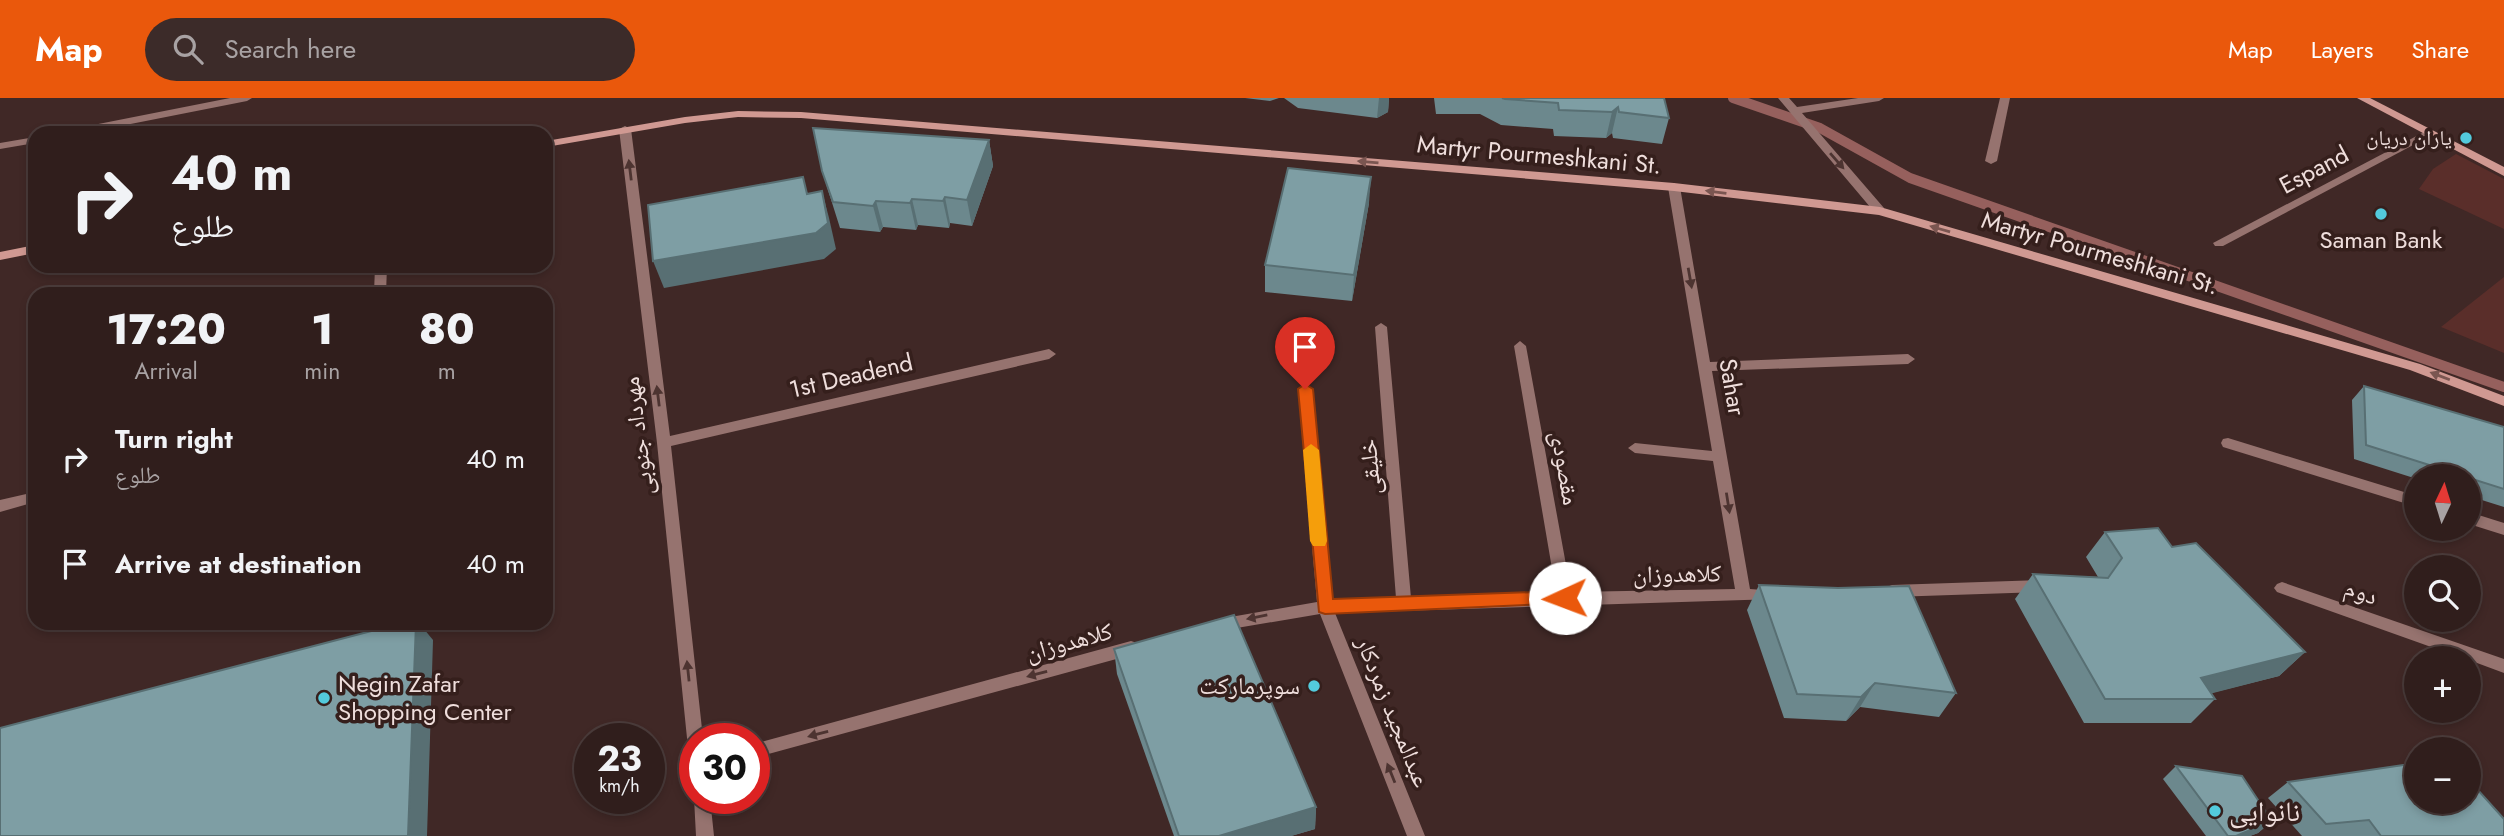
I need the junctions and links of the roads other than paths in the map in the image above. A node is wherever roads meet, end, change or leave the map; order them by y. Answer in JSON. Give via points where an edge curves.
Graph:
{"nodes":[{"id":1,"x":247,"y":98,"type":"edge"},
{"id":2,"x":1783,"y":98,"type":"edge"},
{"id":3,"x":1880,"y":98,"type":"edge"},
{"id":4,"x":2005,"y":98,"type":"edge"},
{"id":5,"x":2362,"y":98,"type":"edge"},
{"id":6,"x":1793,"y":111,"type":"junction"},
{"id":7,"x":104,"y":126,"type":"edge"},
{"id":8,"x":625,"y":129,"type":"junction"},
{"id":9,"x":2428,"y":133,"type":"junction"},
{"id":10,"x":28,"y":140,"type":"edge"},
{"id":11,"x":553,"y":143,"type":"edge"},
{"id":12,"x":0,"y":146,"type":"edge"},
{"id":13,"x":1991,"y":161,"type":"dead end"},
{"id":14,"x":2504,"y":172,"type":"edge"},
{"id":15,"x":1674,"y":187,"type":"junction"},
{"id":16,"x":1880,"y":211,"type":"junction"},
{"id":17,"x":2219,"y":243,"type":"dead end"},
{"id":18,"x":28,"y":250,"type":"edge"},
{"id":19,"x":0,"y":256,"type":"edge"},
{"id":20,"x":1381,"y":327,"type":"dead end"},
{"id":21,"x":1520,"y":346,"type":"dead end"},
{"id":22,"x":1049,"y":354,"type":"dead end"},
{"id":23,"x":1908,"y":359,"type":"dead end"},
{"id":24,"x":1705,"y":367,"type":"junction"},
{"id":25,"x":1305,"y":389,"type":"dead end"},
{"id":26,"x":2504,"y":401,"type":"edge"},
{"id":27,"x":664,"y":443,"type":"junction"},
{"id":28,"x":2228,"y":443,"type":"dead end"},
{"id":29,"x":1635,"y":448,"type":"dead end"},
{"id":30,"x":1721,"y":457,"type":"junction"},
{"id":31,"x":2404,"y":498,"type":"edge"},
{"id":32,"x":28,"y":499,"type":"edge"},
{"id":33,"x":0,"y":506,"type":"edge"},
{"id":34,"x":2482,"y":522,"type":"edge"},
{"id":35,"x":2504,"y":529,"type":"edge"},
{"id":36,"x":2059,"y":585,"type":"edge"},
{"id":37,"x":2282,"y":588,"type":"dead end"},
{"id":38,"x":1880,"y":591,"type":"edge"},
{"id":39,"x":1784,"y":594,"type":"edge"},
{"id":40,"x":1743,"y":596,"type":"junction"},
{"id":41,"x":1565,"y":598,"type":"junction"},
{"id":42,"x":1404,"y":604,"type":"junction"},
{"id":43,"x":1325,"y":607,"type":"junction"},
{"id":44,"x":1203,"y":629,"type":"edge"},
{"id":45,"x":1150,"y":643,"type":"edge"},
{"id":46,"x":2504,"y":666,"type":"edge"},
{"id":47,"x":693,"y":723,"type":"edge"},
{"id":48,"x":770,"y":747,"type":"edge"},
{"id":49,"x":703,"y":814,"type":"edge"},
{"id":50,"x":705,"y":836,"type":"edge"},
{"id":51,"x":1416,"y":836,"type":"edge"}],
"edges":[{"from":1,"to":7,"type":"street"},
{"from":2,"to":6,"type":"street"},
{"from":3,"to":6,"type":"street"},
{"from":4,"to":13,"type":"street"},
{"from":5,"to":9,"type":"street"},
{"from":6,"to":16,"type":"street","one_way":true},
{"from":8,"to":11,"type":"street","name":"Martyr Pourmeshkani St."},
{"from":15,"to":8,"type":"street","name":"Martyr Pourmeshkani St.","one_way":true,"via":[[801,115],[738,114]]},
{"from":27,"to":8,"type":"street","name":"مهرداد جنوبی","one_way":true},
{"from":9,"to":14,"type":"street"},
{"from":9,"to":17,"type":"street","name":"Espand"},
{"from":10,"to":12,"type":"street"},
{"from":16,"to":15,"type":"street","name":"Martyr Pourmeshkani St.","one_way":true},
{"from":15,"to":24,"type":"street","name":"Sahar","one_way":true},
{"from":26,"to":16,"type":"street","name":"Martyr Pourmeshkani St.","one_way":true,"via":[[2415,367]]},
{"from":18,"to":19,"type":"street"},
{"from":20,"to":42,"type":"street","name":"خلیقی"},
{"from":21,"to":41,"type":"street","name":"مقصودی"},
{"from":22,"to":27,"type":"street","name":"1st Deadend"},
{"from":23,"to":24,"type":"street"},
{"from":24,"to":30,"type":"street","name":"Sahar"},
{"from":25,"to":43,"type":"street","name":"عبدالمجید زمردکار"},
{"from":47,"to":27,"type":"street","name":"مهرداد جنوبی","one_way":true},
{"from":28,"to":31,"type":"street"},
{"from":29,"to":30,"type":"street"},
{"from":30,"to":40,"type":"street","name":"Sahar","one_way":true},
{"from":32,"to":33,"type":"street"},
{"from":34,"to":35,"type":"street"},
{"from":36,"to":38,"type":"street"},
{"from":37,"to":46,"type":"street","name":"دوم"},
{"from":39,"to":40,"type":"street","name":"کلاهدوزان"},
{"from":40,"to":41,"type":"street","name":"کلاهدوزان"},
{"from":41,"to":42,"type":"street","name":"کلاهدوزان"},
{"from":42,"to":43,"type":"street","name":"کلاهدوزان"},
{"from":43,"to":44,"type":"street","name":"کلاهدوزان","one_way":true},
{"from":51,"to":43,"type":"street","name":"عبدالمجید زمردکار","one_way":true},
{"from":45,"to":48,"type":"street","name":"کلاهدوزان","one_way":true},
{"from":49,"to":50,"type":"street"}]}
